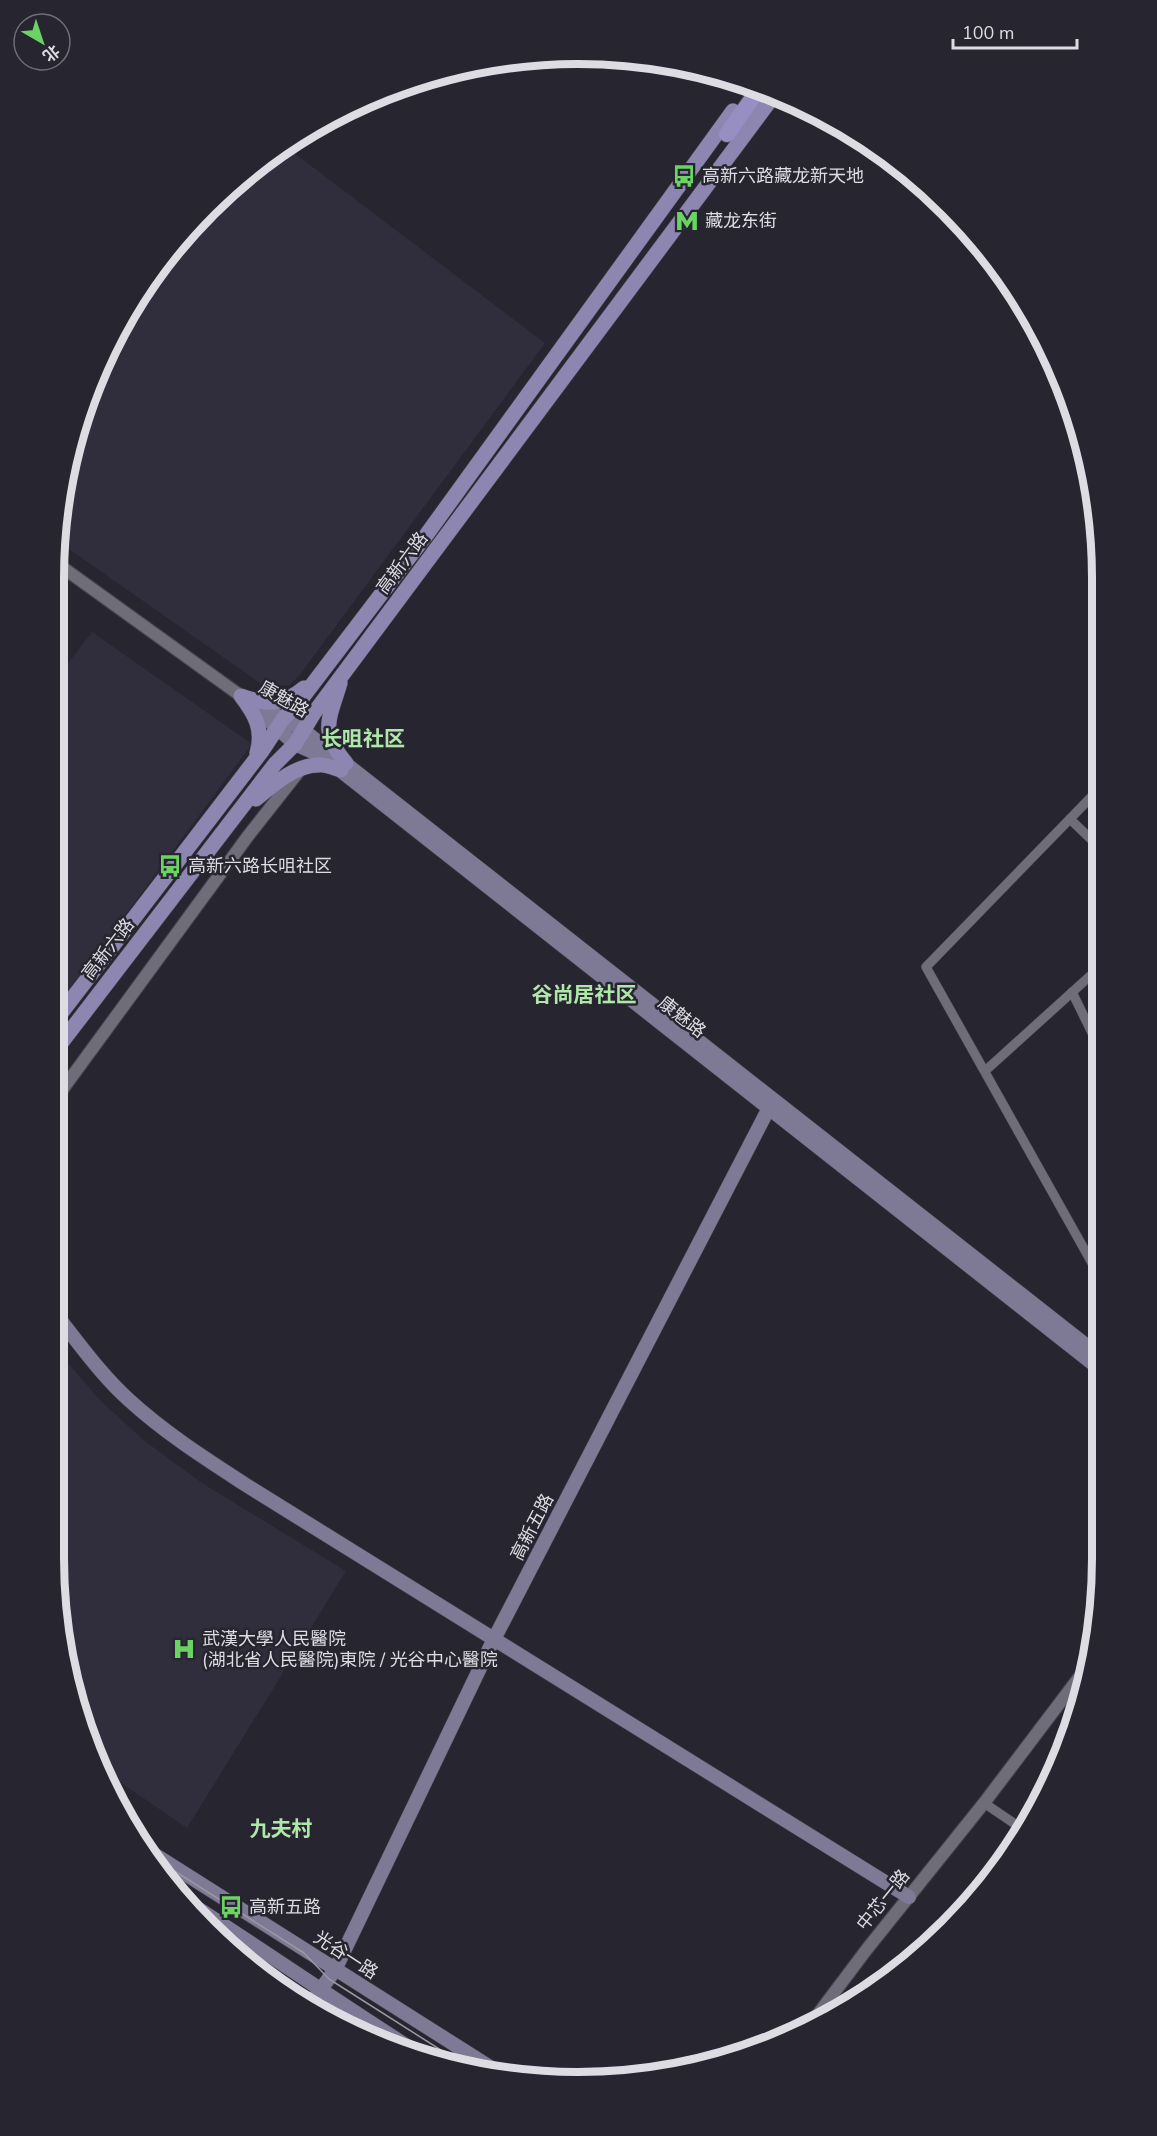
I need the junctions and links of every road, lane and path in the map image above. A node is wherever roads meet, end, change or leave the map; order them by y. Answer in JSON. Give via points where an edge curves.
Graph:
{"nodes":[{"id":1,"x":747,"y":93,"type":"edge"},
{"id":2,"x":754,"y":96,"type":"edge"},
{"id":3,"x":769,"y":102,"type":"edge"},
{"id":4,"x":727,"y":134,"type":"dead end"},
{"id":5,"x":65,"y":569,"type":"edge"},
{"id":6,"x":328,"y":665,"type":"junction"},
{"id":7,"x":344,"y":673,"type":"junction"},
{"id":8,"x":241,"y":696,"type":"junction"},
{"id":9,"x":280,"y":724,"type":"junction"},
{"id":10,"x":299,"y":737,"type":"junction"},
{"id":11,"x":255,"y":760,"type":"junction"},
{"id":12,"x":343,"y":767,"type":"junction"},
{"id":13,"x":300,"y":770,"type":"junction"},
{"id":14,"x":1092,"y":796,"type":"edge"},
{"id":15,"x":239,"y":811,"type":"junction"},
{"id":16,"x":1070,"y":819,"type":"junction"},
{"id":17,"x":1092,"y":840,"type":"edge"},
{"id":18,"x":1092,"y":973,"type":"edge"},
{"id":19,"x":1072,"y":992,"type":"junction"},
{"id":20,"x":64,"y":1009,"type":"edge"},
{"id":21,"x":1092,"y":1033,"type":"edge"},
{"id":22,"x":64,"y":1038,"type":"edge"},
{"id":23,"x":985,"y":1071,"type":"junction"},
{"id":24,"x":64,"y":1087,"type":"edge"},
{"id":25,"x":770,"y":1104,"type":"junction"},
{"id":26,"x":1092,"y":1263,"type":"edge"},
{"id":27,"x":64,"y":1325,"type":"edge"},
{"id":28,"x":64,"y":1334,"type":"edge"},
{"id":29,"x":1092,"y":1350,"type":"edge"},
{"id":30,"x":1092,"y":1363,"type":"edge"},
{"id":31,"x":493,"y":1642,"type":"junction"},
{"id":32,"x":1078,"y":1680,"type":"edge"},
{"id":33,"x":984,"y":1803,"type":"junction"},
{"id":34,"x":1017,"y":1825,"type":"edge"},
{"id":35,"x":164,"y":1861,"type":"edge"},
{"id":36,"x":907,"y":1899,"type":"junction"},
{"id":37,"x":211,"y":1917,"type":"edge"},
{"id":38,"x":335,"y":1970,"type":"junction"},
{"id":39,"x":321,"y":1989,"type":"junction"},
{"id":40,"x":314,"y":1999,"type":"edge"},
{"id":41,"x":821,"y":2011,"type":"edge"},
{"id":42,"x":392,"y":2036,"type":"edge"},
{"id":43,"x":483,"y":2063,"type":"edge"}],
"edges":[{"from":1,"to":6,"type":"main road","name":"高新六路"},
{"from":2,"to":4,"type":"highway"},
{"from":3,"to":7,"type":"main road","name":"高新六路"},
{"from":5,"to":8,"type":"street","name":"康魅路"},
{"from":6,"to":8,"type":"main road","via":[[286,699],[260,703]]},
{"from":6,"to":9,"type":"main road","name":"高新六路"},
{"from":7,"to":10,"type":"main road","name":"高新六路"},
{"from":7,"to":12,"type":"main road","via":[[329,721],[332,747]]},
{"from":8,"to":9,"type":"main road","name":"康魅路"},
{"from":8,"to":11,"type":"main road","via":[[259,727]]},
{"from":9,"to":10,"type":"main road","name":"康魅路"},
{"from":9,"to":11,"type":"main road","name":"高新六路"},
{"from":10,"to":12,"type":"main road","name":"康魅路"},
{"from":10,"to":15,"type":"main road","name":"高新六路"},
{"from":11,"to":20,"type":"main road","name":"高新六路"},
{"from":12,"to":13,"type":"main road","via":[[319,764]]},
{"from":12,"to":25,"type":"main road","name":"康魅路"},
{"from":13,"to":15,"type":"main road"},
{"from":13,"to":24,"type":"street"},
{"from":14,"to":16,"type":"street"},
{"from":15,"to":22,"type":"main road","name":"高新六路"},
{"from":16,"to":17,"type":"street"},
{"from":16,"to":23,"type":"street","via":[[926,967]]},
{"from":18,"to":19,"type":"street"},
{"from":19,"to":21,"type":"street"},
{"from":19,"to":23,"type":"street"},
{"from":23,"to":26,"type":"street"},
{"from":25,"to":29,"type":"main road","name":"康魅路"},
{"from":25,"to":30,"type":"main road","name":"康魅路"},
{"from":25,"to":31,"type":"main road","name":"高新五路"},
{"from":27,"to":31,"type":"main road","via":[[128,1400],[179,1441]]},
{"from":28,"to":31,"type":"main road","via":[[124,1404],[175,1446]]},
{"from":31,"to":36,"type":"main road"},
{"from":31,"to":38,"type":"main road","name":"高新五路"},
{"from":32,"to":33,"type":"street","name":"中芯一路"},
{"from":33,"to":34,"type":"street"},
{"from":33,"to":36,"type":"street","name":"中芯一路"},
{"from":35,"to":38,"type":"main road","name":"光谷一路"},
{"from":36,"to":41,"type":"street","name":"中芯一路"},
{"from":37,"to":39,"type":"main road"},
{"from":38,"to":39,"type":"main road","name":"高新五路"},
{"from":38,"to":43,"type":"main road","name":"光谷一路"},
{"from":39,"to":40,"type":"main road","name":"高新五路"},
{"from":39,"to":42,"type":"main road"}]}
